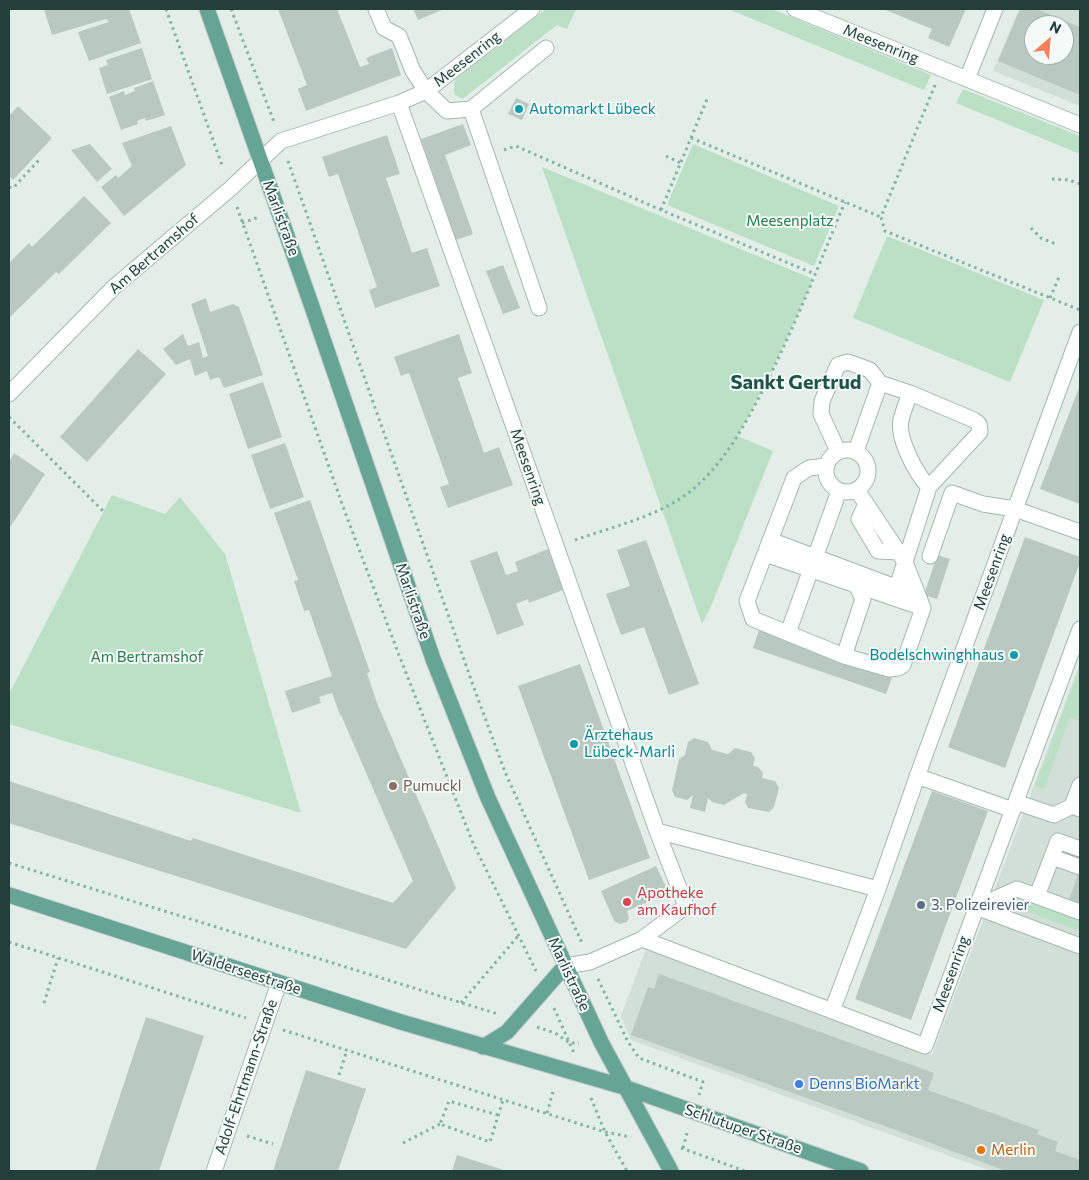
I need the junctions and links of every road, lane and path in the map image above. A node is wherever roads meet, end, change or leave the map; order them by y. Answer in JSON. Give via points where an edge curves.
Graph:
{"nodes":[{"id":1,"x":207,"y":9,"type":"edge"},
{"id":2,"x":231,"y":9,"type":"edge"},
{"id":3,"x":376,"y":9,"type":"edge"},
{"id":4,"x":532,"y":9,"type":"edge"},
{"id":5,"x":795,"y":9,"type":"edge"},
{"id":6,"x":995,"y":9,"type":"edge"},
{"id":7,"x":546,"y":48,"type":"dead end"},
{"id":8,"x":942,"y":69,"type":"junction"},
{"id":9,"x":967,"y":78,"type":"junction"},
{"id":10,"x":426,"y":91,"type":"junction"},
{"id":11,"x":708,"y":97,"type":"dead end"},
{"id":12,"x":399,"y":103,"type":"junction"},
{"id":13,"x":471,"y":109,"type":"junction"},
{"id":14,"x":1080,"y":125,"type":"edge"},
{"id":15,"x":691,"y":138,"type":"junction"},
{"id":16,"x":281,"y":141,"type":"junction"},
{"id":17,"x":666,"y":156,"type":"dead end"},
{"id":18,"x":488,"y":157,"type":"junction"},
{"id":19,"x":39,"y":160,"type":"dead end"},
{"id":20,"x":260,"y":160,"type":"junction"},
{"id":21,"x":681,"y":163,"type":"junction"},
{"id":22,"x":1052,"y":179,"type":"dead end"},
{"id":23,"x":1080,"y":184,"type":"edge"},
{"id":24,"x":9,"y":187,"type":"edge"},
{"id":25,"x":845,"y":202,"type":"junction"},
{"id":26,"x":661,"y":210,"type":"junction"},
{"id":27,"x":881,"y":217,"type":"junction"},
{"id":28,"x":1031,"y":228,"type":"dead end"},
{"id":29,"x":1056,"y":244,"type":"dead end"},
{"id":30,"x":815,"y":274,"type":"junction"},
{"id":31,"x":1059,"y":277,"type":"dead end"},
{"id":32,"x":1050,"y":298,"type":"junction"},
{"id":33,"x":539,"y":308,"type":"dead end"},
{"id":34,"x":1080,"y":310,"type":"edge"},
{"id":35,"x":1080,"y":332,"type":"edge"},
{"id":36,"x":292,"y":361,"type":"dead end"},
{"id":37,"x":880,"y":383,"type":"junction"},
{"id":38,"x":910,"y":393,"type":"junction"},
{"id":39,"x":9,"y":394,"type":"edge"},
{"id":40,"x":9,"y":416,"type":"edge"},
{"id":41,"x":838,"y":451,"type":"junction"},
{"id":42,"x":856,"y":451,"type":"junction"},
{"id":43,"x":826,"y":466,"type":"junction"},
{"id":44,"x":944,"y":470,"type":"junction"},
{"id":45,"x":929,"y":487,"type":"junction"},
{"id":46,"x":857,"y":490,"type":"junction"},
{"id":47,"x":839,"y":491,"type":"junction"},
{"id":48,"x":952,"y":493,"type":"junction"},
{"id":49,"x":1015,"y":509,"type":"junction"},
{"id":50,"x":104,"y":512,"type":"dead end"},
{"id":51,"x":1080,"y":532,"type":"edge"},
{"id":52,"x":768,"y":547,"type":"junction"},
{"id":53,"x":556,"y":548,"type":"junction"},
{"id":54,"x":930,"y":556,"type":"dead end"},
{"id":55,"x":902,"y":557,"type":"junction"},
{"id":56,"x":813,"y":563,"type":"junction"},
{"id":57,"x":856,"y":585,"type":"junction"},
{"id":58,"x":897,"y":587,"type":"junction"},
{"id":59,"x":920,"y":601,"type":"junction"},
{"id":60,"x":1080,"y":629,"type":"edge"},
{"id":61,"x":788,"y":633,"type":"junction"},
{"id":62,"x":844,"y":656,"type":"junction"},
{"id":63,"x":917,"y":776,"type":"junction"},
{"id":64,"x":1080,"y":785,"type":"edge"},
{"id":65,"x":1015,"y":806,"type":"junction"},
{"id":66,"x":1076,"y":808,"type":"edge"},
{"id":67,"x":657,"y":831,"type":"junction"},
{"id":68,"x":1080,"y":849,"type":"edge"},
{"id":69,"x":1052,"y":857,"type":"junction"},
{"id":70,"x":9,"y":863,"type":"edge"},
{"id":71,"x":1080,"y":867,"type":"edge"},
{"id":72,"x":878,"y":889,"type":"junction"},
{"id":73,"x":9,"y":895,"type":"edge"},
{"id":74,"x":1037,"y":896,"type":"junction"},
{"id":75,"x":976,"y":907,"type":"junction"},
{"id":76,"x":1080,"y":912,"type":"edge"},
{"id":77,"x":519,"y":935,"type":"junction"},
{"id":78,"x":642,"y":939,"type":"junction"},
{"id":79,"x":9,"y":942,"type":"edge"},
{"id":80,"x":1080,"y":946,"type":"edge"},
{"id":81,"x":58,"y":958,"type":"junction"},
{"id":82,"x":590,"y":962,"type":"junction"},
{"id":83,"x":565,"y":966,"type":"junction"},
{"id":84,"x":279,"y":983,"type":"junction"},
{"id":85,"x":544,"y":989,"type":"junction"},
{"id":86,"x":44,"y":1003,"type":"dead end"},
{"id":87,"x":460,"y":1003,"type":"junction"},
{"id":88,"x":832,"y":1011,"type":"junction"},
{"id":89,"x":518,"y":1020,"type":"junction"},
{"id":90,"x":265,"y":1024,"type":"junction"},
{"id":91,"x":483,"y":1047,"type":"junction"},
{"id":92,"x":347,"y":1050,"type":"junction"},
{"id":93,"x":339,"y":1075,"type":"dead end"},
{"id":94,"x":703,"y":1082,"type":"dead end"},
{"id":95,"x":624,"y":1087,"type":"junction"},
{"id":96,"x":503,"y":1100,"type":"junction"},
{"id":97,"x":498,"y":1116,"type":"junction"},
{"id":98,"x":440,"y":1124,"type":"junction"},
{"id":99,"x":227,"y":1129,"type":"junction"},
{"id":100,"x":687,"y":1134,"type":"dead end"},
{"id":101,"x":403,"y":1143,"type":"dead end"},
{"id":102,"x":273,"y":1144,"type":"dead end"},
{"id":103,"x":214,"y":1171,"type":"edge"},
{"id":104,"x":627,"y":1171,"type":"edge"},
{"id":105,"x":671,"y":1171,"type":"edge"},
{"id":106,"x":745,"y":1171,"type":"edge"},
{"id":107,"x":861,"y":1171,"type":"edge"}],
"edges":[{"from":1,"to":20,"type":"main road","name":"Marlistraße"},
{"from":2,"to":16,"type":"path"},
{"from":3,"to":10,"type":"street","via":[[384,28],[399,36],[413,71]]},
{"from":4,"to":10,"type":"street","name":"Meesenring"},
{"from":5,"to":8,"type":"street","name":"Meesenring"},
{"from":6,"to":9,"type":"street"},
{"from":7,"to":13,"type":"street"},
{"from":8,"to":9,"type":"street","name":"Meesenring"},
{"from":8,"to":27,"type":"path"},
{"from":9,"to":14,"type":"street","name":"Meesenring"},
{"from":10,"to":12,"type":"street","name":"Meesenring"},
{"from":10,"to":13,"type":"street","via":[[448,111]]},
{"from":11,"to":15,"type":"path"},
{"from":12,"to":16,"type":"street","name":"Meesenring"},
{"from":12,"to":53,"type":"street","name":"Meesenring"},
{"from":13,"to":18,"type":"street"},
{"from":15,"to":21,"type":"path"},
{"from":15,"to":25,"type":"path"},
{"from":16,"to":20,"type":"street","name":"Meesenring"},
{"from":16,"to":82,"type":"path","via":[[505,772]]},
{"from":17,"to":21,"type":"path"},
{"from":18,"to":26,"type":"path","via":[[516,146]]},
{"from":18,"to":33,"type":"street"},
{"from":19,"to":24,"type":"path","via":[[13,188]]},
{"from":20,"to":39,"type":"street","name":"Am Bertramshof","via":[[114,287]]},
{"from":20,"to":83,"type":"main road","name":"Marlistraße","via":[[433,659],[488,798]]},
{"from":21,"to":26,"type":"path"},
{"from":22,"to":23,"type":"path"},
{"from":25,"to":27,"type":"path"},
{"from":25,"to":30,"type":"path"},
{"from":26,"to":30,"type":"path"},
{"from":27,"to":32,"type":"path","via":[[886,231]]},
{"from":28,"to":29,"type":"path","via":[[1041,238]]},
{"from":30,"to":53,"type":"path","via":[[793,327],[738,436],[700,483],[678,500],[648,514]]},
{"from":31,"to":32,"type":"path"},
{"from":32,"to":34,"type":"path"},
{"from":35,"to":49,"type":"street","name":"Meesenring"},
{"from":36,"to":77,"type":"path","via":[[345,512],[473,843]]},
{"from":37,"to":38,"type":"street"},
{"from":37,"to":41,"type":"street","via":[[870,370],[848,362],[838,365],[822,400],[822,414]]},
{"from":37,"to":42,"type":"street"},
{"from":38,"to":44,"type":"street","via":[[979,424],[980,432]]},
{"from":38,"to":45,"type":"street","via":[[901,422],[905,447]]},
{"from":40,"to":50,"type":"path"},
{"from":41,"to":42,"type":"street"},
{"from":41,"to":43,"type":"street"},
{"from":42,"to":46,"type":"street","via":[[868,466],[864,484]]},
{"from":43,"to":47,"type":"street","via":[[826,476]]},
{"from":43,"to":52,"type":"street","via":[[809,468],[794,478]]},
{"from":44,"to":45,"type":"street"},
{"from":44,"to":48,"type":"street","via":[[952,477]]},
{"from":45,"to":55,"type":"street"},
{"from":46,"to":47,"type":"street"},
{"from":46,"to":55,"type":"street"},
{"from":47,"to":56,"type":"street"},
{"from":48,"to":49,"type":"street","via":[[983,504]]},
{"from":48,"to":54,"type":"street"},
{"from":49,"to":51,"type":"street"},
{"from":49,"to":63,"type":"street","name":"Meesenring"},
{"from":52,"to":56,"type":"street"},
{"from":52,"to":61,"type":"street","via":[[746,601],[753,619]]},
{"from":53,"to":67,"type":"street","name":"Meesenring"},
{"from":55,"to":58,"type":"street"},
{"from":55,"to":59,"type":"street"},
{"from":56,"to":57,"type":"street"},
{"from":56,"to":58,"type":"street"},
{"from":56,"to":61,"type":"street"},
{"from":57,"to":59,"type":"street"},
{"from":57,"to":62,"type":"street","via":[[863,599]]},
{"from":58,"to":59,"type":"street"},
{"from":59,"to":62,"type":"street","via":[[903,664],[898,668],[888,669]]},
{"from":60,"to":65,"type":"street","name":"Meesenring"},
{"from":61,"to":62,"type":"street"},
{"from":63,"to":65,"type":"street"},
{"from":63,"to":72,"type":"street","name":"Meesenring"},
{"from":64,"to":66,"type":"street"},
{"from":65,"to":66,"type":"street","via":[[1054,814]]},
{"from":65,"to":75,"type":"street","name":"Meesenring"},
{"from":67,"to":72,"type":"street"},
{"from":67,"to":78,"type":"street","name":"Meesenring","via":[[686,906]]},
{"from":68,"to":69,"type":"street","via":[[1058,841]]},
{"from":69,"to":71,"type":"street"},
{"from":69,"to":74,"type":"street"},
{"from":70,"to":87,"type":"path"},
{"from":72,"to":88,"type":"street","name":"Meesenring"},
{"from":73,"to":84,"type":"main road","name":"Walderseestraße"},
{"from":74,"to":75,"type":"street","via":[[1017,889]]},
{"from":74,"to":76,"type":"street"},
{"from":75,"to":80,"type":"street"},
{"from":75,"to":88,"type":"street","name":"Meesenring","via":[[924,1046]]},
{"from":77,"to":85,"type":"path"},
{"from":77,"to":87,"type":"path"},
{"from":78,"to":82,"type":"street","name":"Meesenring"},
{"from":78,"to":88,"type":"street","name":"Meesenring"},
{"from":79,"to":81,"type":"path"},
{"from":81,"to":86,"type":"path"},
{"from":81,"to":90,"type":"path"},
{"from":82,"to":83,"type":"street","name":"Meesenring"},
{"from":82,"to":94,"type":"path","via":[[628,1042],[639,1058]]},
{"from":83,"to":85,"type":"main road"},
{"from":83,"to":95,"type":"main road","name":"Marlistraße"},
{"from":84,"to":90,"type":"street","name":"Adolf-Ehrtmann-Straße"},
{"from":84,"to":91,"type":"main road","name":"Walderseestraße"},
{"from":85,"to":89,"type":"main road"},
{"from":85,"to":89,"type":"path","via":[[570,1043],[555,1033]]},
{"from":87,"to":89,"type":"path"},
{"from":89,"to":91,"type":"main road","via":[[507,1032]]},
{"from":90,"to":92,"type":"path"},
{"from":90,"to":99,"type":"street","name":"Adolf-Ehrtmann-Straße"},
{"from":91,"to":95,"type":"main road","name":"Walderseestraße"},
{"from":92,"to":93,"type":"path"},
{"from":92,"to":96,"type":"path"},
{"from":95,"to":105,"type":"main road","name":"Marlistraße"},
{"from":95,"to":107,"type":"main road","name":"Schlutuper Straße"},
{"from":96,"to":97,"type":"path"},
{"from":96,"to":104,"type":"path","via":[[605,1132]]},
{"from":97,"to":98,"type":"path","via":[[450,1101]]},
{"from":97,"to":98,"type":"path","via":[[490,1142]]},
{"from":98,"to":101,"type":"path"},
{"from":99,"to":102,"type":"path"},
{"from":99,"to":103,"type":"street","name":"Adolf-Ehrtmann-Straße"},
{"from":100,"to":106,"type":"path","via":[[683,1148]]}]}
